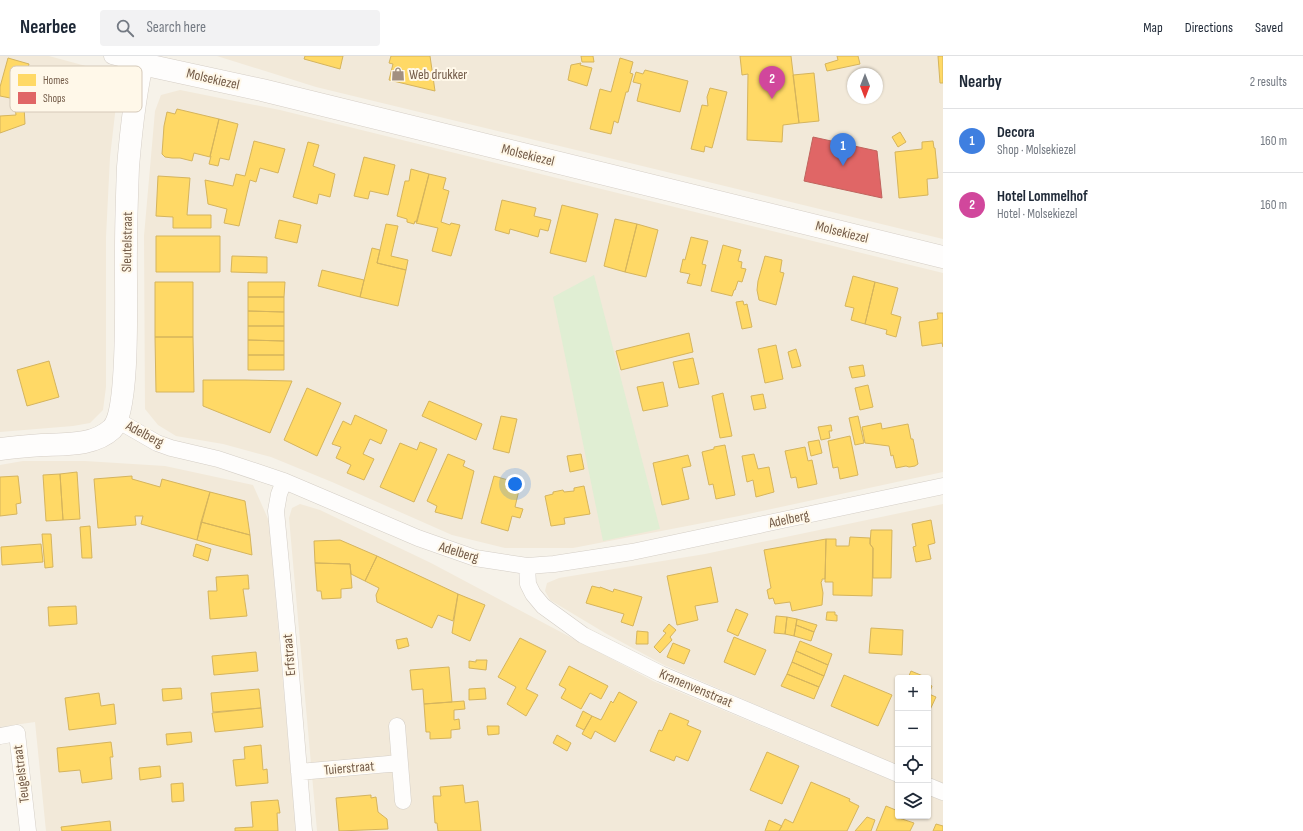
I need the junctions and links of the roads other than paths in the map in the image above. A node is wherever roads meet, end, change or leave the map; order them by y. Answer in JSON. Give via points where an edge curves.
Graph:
{"nodes":[{"id":1,"x":112,"y":56,"type":"edge"},
{"id":2,"x":143,"y":60,"type":"edge"},
{"id":3,"x":134,"y":112,"type":"edge"},
{"id":4,"x":943,"y":257,"type":"edge"},
{"id":5,"x":117,"y":420,"type":"junction"},
{"id":6,"x":0,"y":449,"type":"edge"},
{"id":7,"x":284,"y":481,"type":"junction"},
{"id":8,"x":943,"y":486,"type":"edge"},
{"id":9,"x":527,"y":566,"type":"junction"},
{"id":10,"x":397,"y":726,"type":"dead end"},
{"id":11,"x":0,"y":736,"type":"edge"},
{"id":12,"x":400,"y":763,"type":"junction"},
{"id":13,"x":299,"y":772,"type":"junction"},
{"id":14,"x":895,"y":773,"type":"edge"},
{"id":15,"x":931,"y":787,"type":"edge"},
{"id":16,"x":943,"y":792,"type":"edge"},
{"id":17,"x":403,"y":801,"type":"dead end"},
{"id":18,"x":28,"y":831,"type":"edge"},
{"id":19,"x":304,"y":831,"type":"edge"}],
"edges":[{"from":1,"to":2,"type":"street","name":"Molsekiezel"},
{"from":2,"to":4,"type":"main road","name":"Molsekiezel"},
{"from":3,"to":5,"type":"main road","name":"Sleutelstraat","via":[[128,166],[124,380]]},
{"from":5,"to":6,"type":"main road","name":"Adelberg","via":[[112,428],[90,441]]},
{"from":5,"to":7,"type":"street","name":"Adelberg","via":[[157,443],[218,459]]},
{"from":7,"to":9,"type":"street","name":"Adelberg","via":[[445,548],[475,558]]},
{"from":7,"to":13,"type":"street","name":"Erfstraat","via":[[276,511]]},
{"from":8,"to":9,"type":"street","name":"Adelberg","via":[[632,552]]},
{"from":9,"to":14,"type":"street","name":"Kranenvenstraat","via":[[528,584],[533,594],[543,606],[583,635],[661,674]]},
{"from":10,"to":12,"type":"street"},
{"from":11,"to":18,"type":"street","name":"Teugelstraat","via":[[17,733]]},
{"from":12,"to":13,"type":"street","name":"Tuierstraat"},
{"from":12,"to":17,"type":"street"},
{"from":13,"to":19,"type":"street","name":"Erfstraat"},
{"from":15,"to":16,"type":"street"}]}
